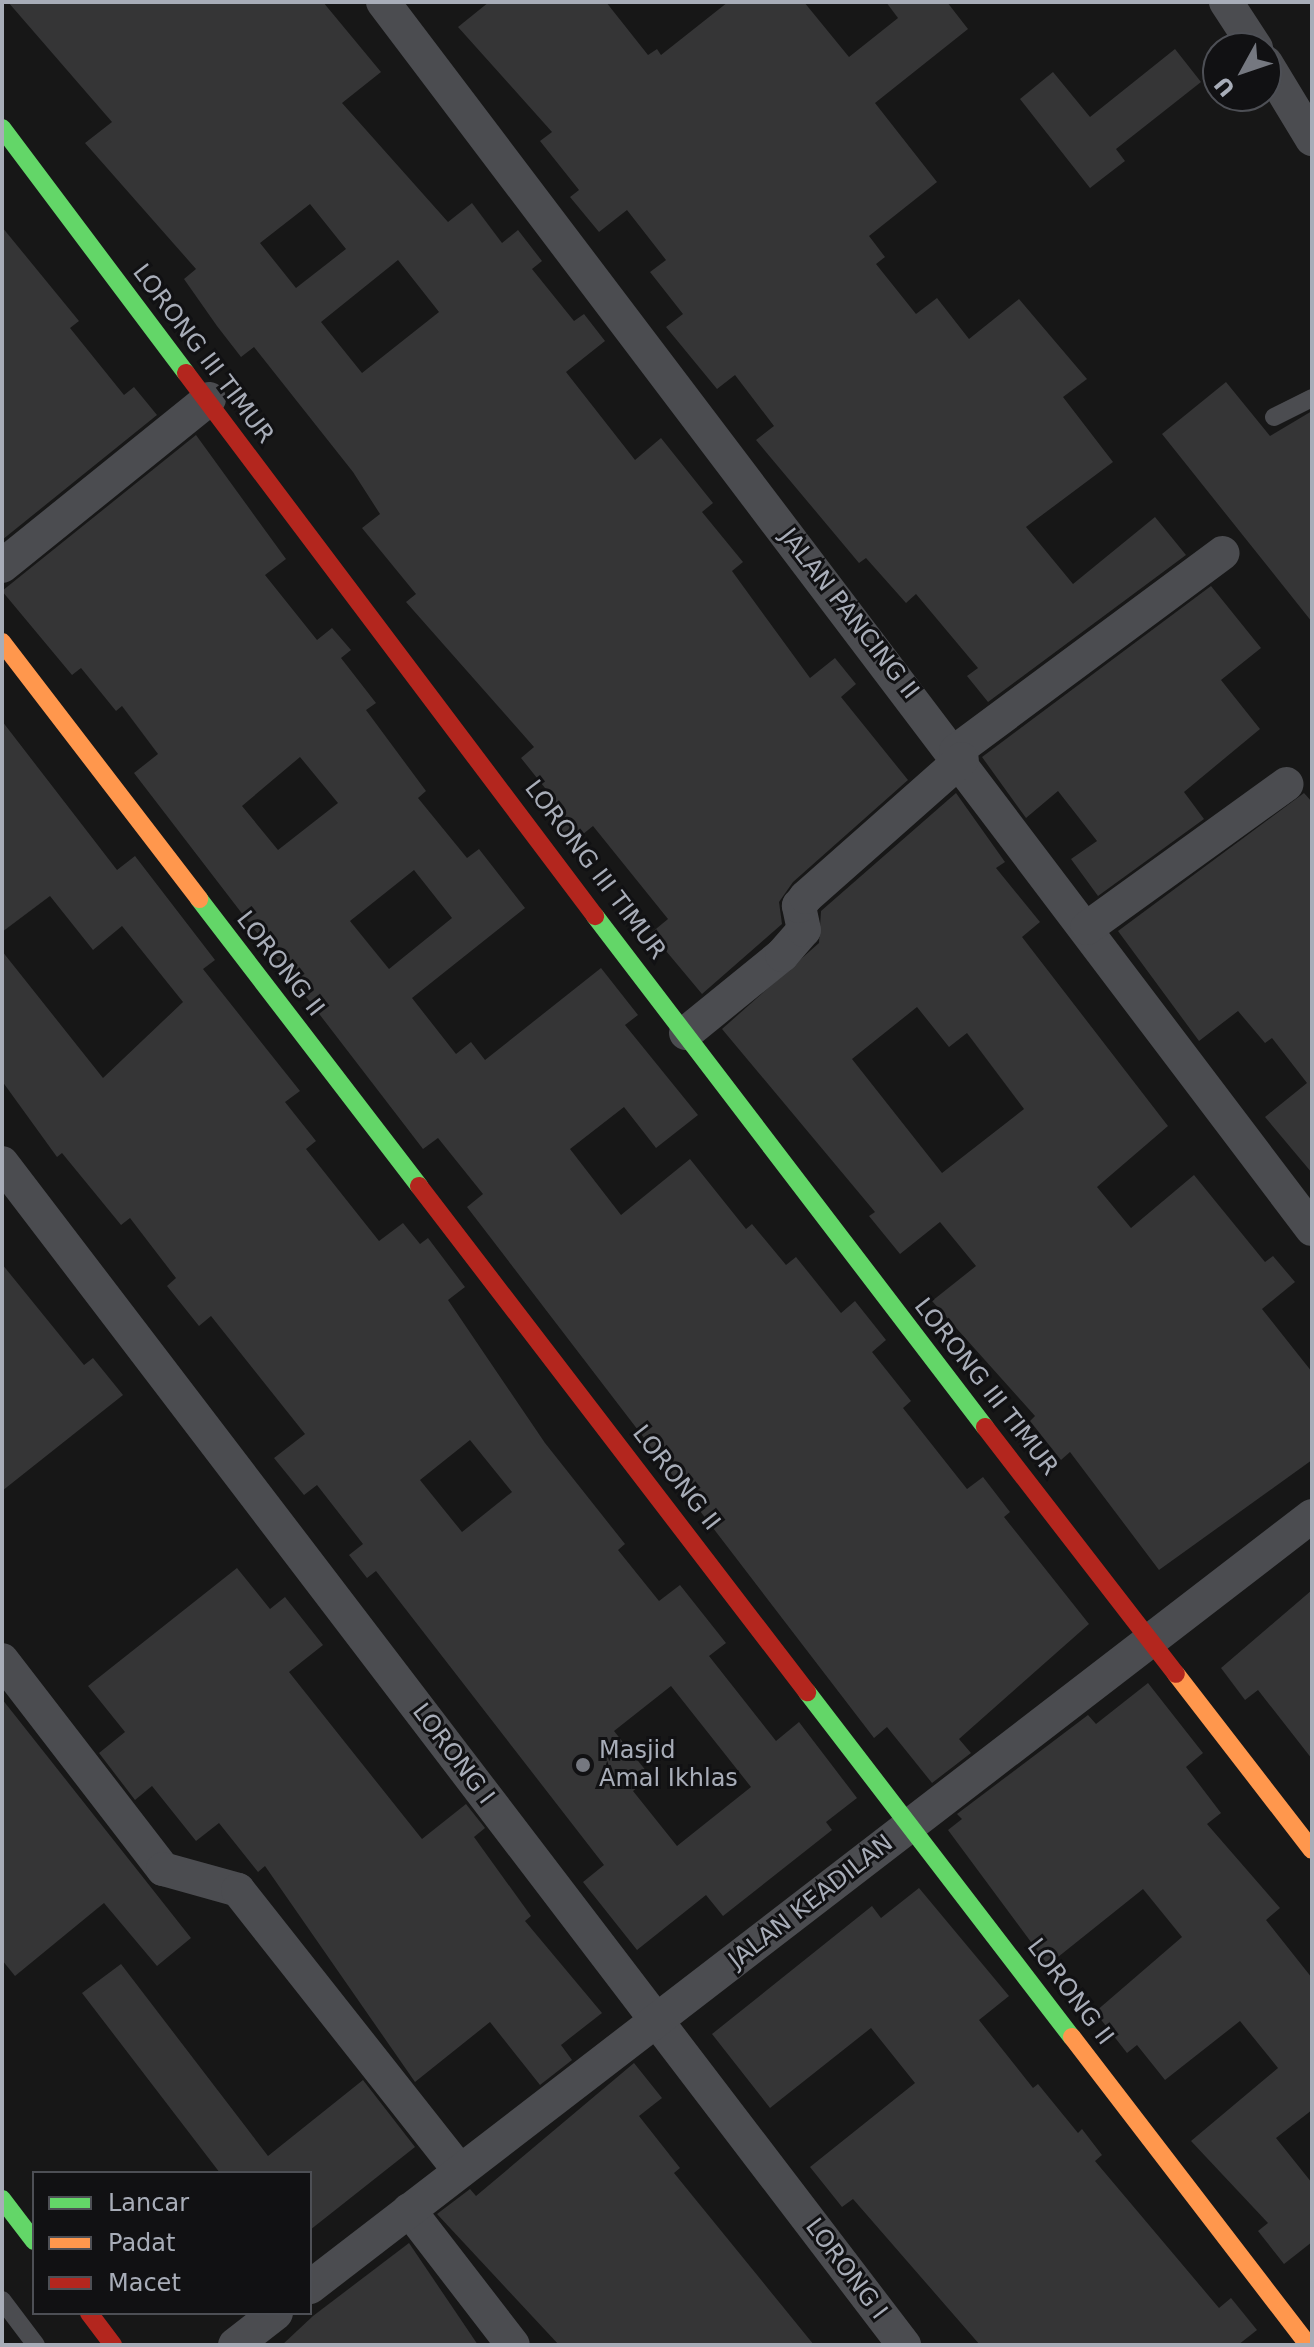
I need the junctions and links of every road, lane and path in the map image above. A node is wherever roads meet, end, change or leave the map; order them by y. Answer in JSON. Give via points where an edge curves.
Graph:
{"nodes":[{"id":1,"x":383,"y":2,"type":"edge"},
{"id":2,"x":1226,"y":2,"type":"edge"},
{"id":3,"x":1246,"y":32,"type":"edge"},
{"id":4,"x":1282,"y":89,"type":"edge"},
{"id":5,"x":2,"y":128,"type":"edge"},
{"id":6,"x":1312,"y":139,"type":"edge"},
{"id":7,"x":1312,"y":398,"type":"edge"},
{"id":8,"x":209,"y":399,"type":"junction"},
{"id":9,"x":1274,"y":417,"type":"dead end"},
{"id":10,"x":1223,"y":553,"type":"dead end"},
{"id":11,"x":2,"y":566,"type":"edge"},
{"id":12,"x":2,"y":642,"type":"edge"},
{"id":13,"x":959,"y":755,"type":"junction"},
{"id":14,"x":1287,"y":784,"type":"dead end"},
{"id":15,"x":1087,"y":928,"type":"junction"},
{"id":16,"x":686,"y":1033,"type":"junction"},
{"id":17,"x":2,"y":1163,"type":"edge"},
{"id":18,"x":1312,"y":1229,"type":"edge"},
{"id":19,"x":1312,"y":1516,"type":"edge"},
{"id":20,"x":1152,"y":1639,"type":"junction"},
{"id":21,"x":2,"y":1660,"type":"edge"},
{"id":22,"x":912,"y":1824,"type":"junction"},
{"id":23,"x":1312,"y":1850,"type":"edge"},
{"id":24,"x":657,"y":2020,"type":"junction"},
{"id":25,"x":460,"y":2171,"type":"junction"},
{"id":26,"x":2,"y":2199,"type":"edge"},
{"id":27,"x":409,"y":2210,"type":"junction"},
{"id":28,"x":32,"y":2238,"type":"edge"},
{"id":29,"x":312,"y":2285,"type":"edge"},
{"id":30,"x":2,"y":2300,"type":"edge"},
{"id":31,"x":90,"y":2315,"type":"edge"},
{"id":32,"x":273,"y":2315,"type":"edge"},
{"id":33,"x":36,"y":2345,"type":"edge"},
{"id":34,"x":113,"y":2345,"type":"edge"},
{"id":35,"x":235,"y":2345,"type":"edge"},
{"id":36,"x":513,"y":2345,"type":"edge"},
{"id":37,"x":904,"y":2345,"type":"edge"},
{"id":38,"x":1308,"y":2345,"type":"edge"}],
"edges":[{"from":1,"to":13,"type":"street","name":"JALAN PANCING II"},
{"from":2,"to":3,"type":"street"},
{"from":4,"to":6,"type":"street"},
{"from":5,"to":8,"type":"main road","name":"LORONG III TIMUR"},
{"from":7,"to":9,"type":"lane"},
{"from":8,"to":11,"type":"street"},
{"from":8,"to":16,"type":"main road","name":"LORONG III TIMUR"},
{"from":10,"to":13,"type":"street"},
{"from":12,"to":22,"type":"main road","name":"LORONG II"},
{"from":13,"to":15,"type":"street","name":"JALAN PANCING II"},
{"from":13,"to":16,"type":"street","via":[[806,897],[799,906],[804,930],[782,955]]},
{"from":14,"to":15,"type":"street"},
{"from":15,"to":18,"type":"street","name":"JALAN PANCING II"},
{"from":16,"to":20,"type":"main road","name":"LORONG III TIMUR"},
{"from":17,"to":24,"type":"street","name":"LORONG I"},
{"from":19,"to":20,"type":"street","name":"JALAN KEADILAN"},
{"from":20,"to":22,"type":"street","name":"JALAN KEADILAN"},
{"from":20,"to":23,"type":"main road","name":"LORONG III TIMUR"},
{"from":21,"to":25,"type":"street","via":[[163,1869],[238,1890]]},
{"from":22,"to":24,"type":"street","name":"JALAN KEADILAN"},
{"from":22,"to":38,"type":"main road","name":"LORONG II"},
{"from":24,"to":25,"type":"street","name":"JALAN KEADILAN"},
{"from":24,"to":37,"type":"street","name":"LORONG I"},
{"from":25,"to":27,"type":"street","name":"JALAN KEADILAN"},
{"from":26,"to":28,"type":"main road"},
{"from":27,"to":29,"type":"street","name":"JALAN KEADILAN"},
{"from":27,"to":36,"type":"street"},
{"from":30,"to":33,"type":"lane"},
{"from":31,"to":34,"type":"main road"},
{"from":32,"to":35,"type":"street"}]}
